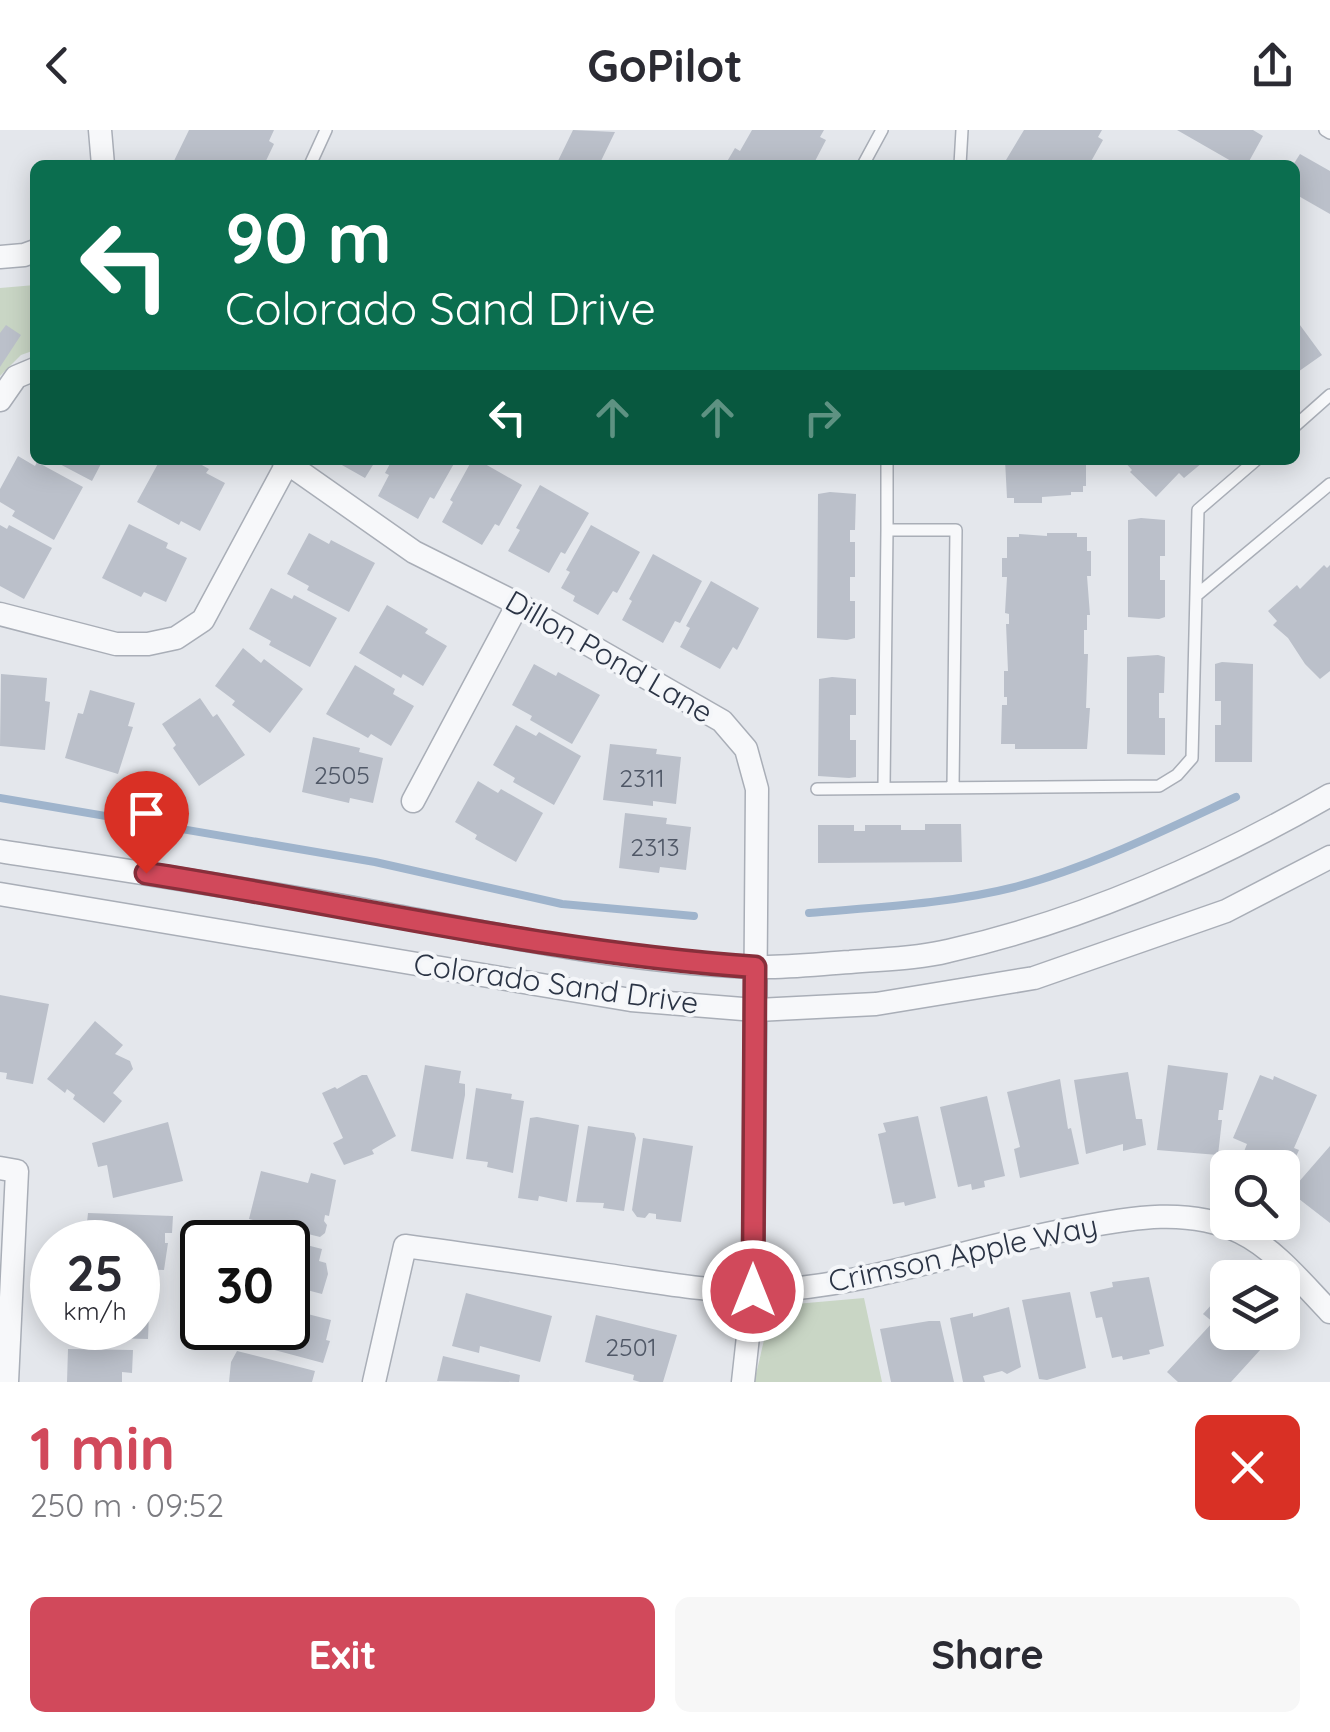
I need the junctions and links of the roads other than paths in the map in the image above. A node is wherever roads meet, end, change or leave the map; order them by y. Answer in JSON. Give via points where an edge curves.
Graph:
{"nodes":[{"id":1,"x":101,"y":130,"type":"edge"},
{"id":2,"x":326,"y":130,"type":"edge"},
{"id":3,"x":882,"y":130,"type":"edge"},
{"id":4,"x":962,"y":130,"type":"edge"},
{"id":5,"x":103,"y":160,"type":"edge"},
{"id":6,"x":312,"y":160,"type":"edge"},
{"id":7,"x":866,"y":160,"type":"edge"},
{"id":8,"x":960,"y":160,"type":"edge"},
{"id":9,"x":30,"y":253,"type":"edge"},
{"id":10,"x":0,"y":256,"type":"edge"},
{"id":11,"x":30,"y":371,"type":"edge"},
{"id":12,"x":1330,"y":395,"type":"edge"},
{"id":13,"x":0,"y":400,"type":"edge"},
{"id":14,"x":1300,"y":422,"type":"edge"},
{"id":15,"x":283,"y":465,"type":"edge"},
{"id":16,"x":291,"y":465,"type":"edge"},
{"id":17,"x":887,"y":465,"type":"edge"},
{"id":18,"x":1250,"y":465,"type":"edge"},
{"id":19,"x":1330,"y":484,"type":"edge"},
{"id":20,"x":887,"y":530,"type":"junction"},
{"id":21,"x":1198,"y":594,"type":"junction"},
{"id":22,"x":518,"y":604,"type":"junction"},
{"id":23,"x":0,"y":614,"type":"edge"},
{"id":24,"x":884,"y":787,"type":"junction"},
{"id":25,"x":953,"y":787,"type":"junction"},
{"id":26,"x":818,"y":789,"type":"dead end"},
{"id":27,"x":1330,"y":794,"type":"edge"},
{"id":28,"x":413,"y":801,"type":"dead end"},
{"id":29,"x":0,"y":850,"type":"edge"},
{"id":30,"x":1330,"y":856,"type":"edge"},
{"id":31,"x":0,"y":894,"type":"edge"},
{"id":32,"x":755,"y":967,"type":"junction"},
{"id":33,"x":755,"y":1010,"type":"junction"},
{"id":34,"x":8,"y":1169,"type":"edge"},
{"id":35,"x":753,"y":1291,"type":"junction"},
{"id":36,"x":1330,"y":1312,"type":"edge"},
{"id":37,"x":7,"y":1382,"type":"edge"},
{"id":38,"x":374,"y":1382,"type":"edge"},
{"id":39,"x":743,"y":1382,"type":"edge"}],
"edges":[{"from":1,"to":5,"type":"street"},
{"from":2,"to":6,"type":"lane"},
{"from":3,"to":7,"type":"lane"},
{"from":4,"to":8,"type":"lane"},
{"from":9,"to":10,"type":"street"},
{"from":11,"to":13,"type":"street","via":[[16,377]]},
{"from":12,"to":14,"type":"lane"},
{"from":15,"to":23,"type":"street","via":[[203,620],[176,638],[116,644]]},
{"from":16,"to":22,"type":"street","name":"Dillon Pond Lane","via":[[414,552]]},
{"from":17,"to":20,"type":"lane"},
{"from":18,"to":21,"type":"lane","via":[[1198,510]]},
{"from":19,"to":21,"type":"lane"},
{"from":20,"to":24,"type":"lane"},
{"from":20,"to":25,"type":"lane","via":[[956,530]]},
{"from":21,"to":25,"type":"lane","via":[[1192,758],[1177,775],[1159,786]]},
{"from":22,"to":28,"type":"street"},
{"from":22,"to":32,"type":"street","name":"Dillon Pond Lane","via":[[722,720],[746,749],[757,790]]},
{"from":24,"to":25,"type":"lane"},
{"from":24,"to":26,"type":"lane"},
{"from":27,"to":32,"type":"street","name":"Colorado Sand Drive","via":[[1266,832],[1054,922],[929,954]]},
{"from":29,"to":32,"type":"street","name":"Colorado Sand Drive","via":[[548,944]]},
{"from":30,"to":33,"type":"street","name":"Colorado Sand Drive","via":[[1226,912],[1034,978],[876,1004]]},
{"from":31,"to":33,"type":"street","name":"Colorado Sand Drive","via":[[631,1000]]},
{"from":32,"to":33,"type":"street","name":"Dillon Pond Lane"},
{"from":33,"to":35,"type":"street","name":"Dillon Pond Lane"},
{"from":34,"to":37,"type":"street"},
{"from":35,"to":36,"type":"street","name":"Crimson Apple Way","via":[[846,1280],[1141,1216],[1202,1218],[1242,1233]]},
{"from":35,"to":38,"type":"street","name":"Crimson Apple Way","via":[[405,1246]]},
{"from":35,"to":39,"type":"street","name":"Dillon Pond Lane"}]}
